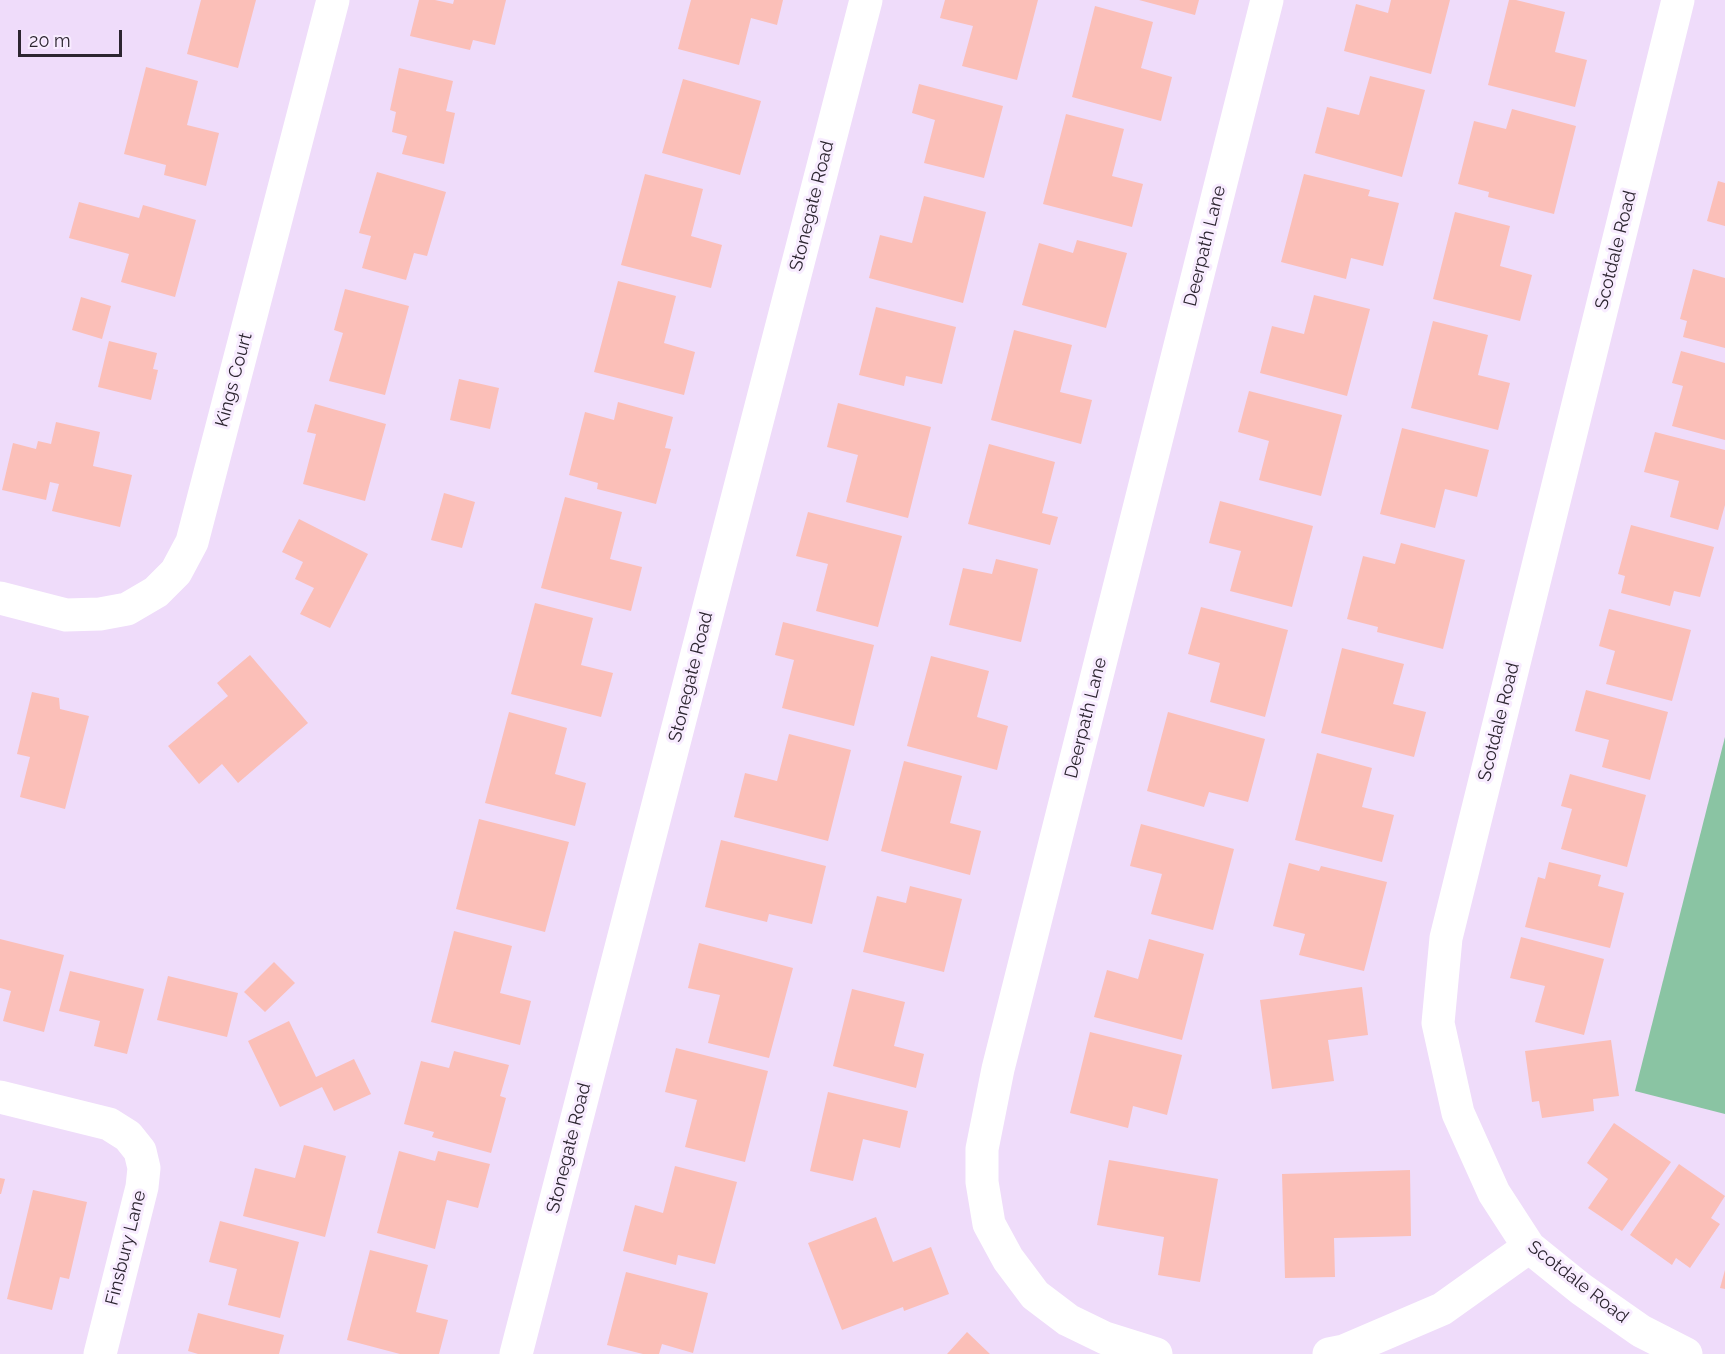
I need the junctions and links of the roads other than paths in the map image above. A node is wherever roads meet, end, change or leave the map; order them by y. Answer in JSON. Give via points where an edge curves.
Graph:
{"nodes":[{"id":1,"x":333,"y":0,"type":"edge"},
{"id":2,"x":866,"y":0,"type":"edge"},
{"id":3,"x":1267,"y":0,"type":"edge"},
{"id":4,"x":1678,"y":0,"type":"edge"},
{"id":5,"x":0,"y":598,"type":"edge"},
{"id":6,"x":0,"y":1097,"type":"edge"},
{"id":7,"x":1529,"y":1247,"type":"junction"},
{"id":8,"x":100,"y":1354,"type":"edge"},
{"id":9,"x":516,"y":1354,"type":"edge"},
{"id":10,"x":1156,"y":1354,"type":"edge"},
{"id":11,"x":1329,"y":1354,"type":"edge"},
{"id":12,"x":1686,"y":1354,"type":"edge"}],
"edges":[{"from":1,"to":5,"type":"street","name":"Kings Court","via":[[192,542],[176,572],[156,592],[127,609],[100,614],[66,615]]},
{"from":2,"to":9,"type":"street","name":"Stonegate Road"},
{"from":3,"to":10,"type":"street","name":"Deerpath Lane","via":[[1001,1057],[982,1149],[982,1182],[989,1224],[1008,1259],[1035,1295],[1068,1320],[1105,1338]]},
{"from":4,"to":7,"type":"street","name":"Scotdale Road","via":[[1446,938],[1438,1023],[1458,1113],[1494,1193]]},
{"from":6,"to":8,"type":"street","name":"Finsbury Lane","via":[[109,1124],[128,1136],[140,1151],[144,1168],[142,1188]]},
{"from":7,"to":11,"type":"street","via":[[1442,1309]]},
{"from":7,"to":12,"type":"street","name":"Scotdale Road","via":[[1641,1331]]}]}
